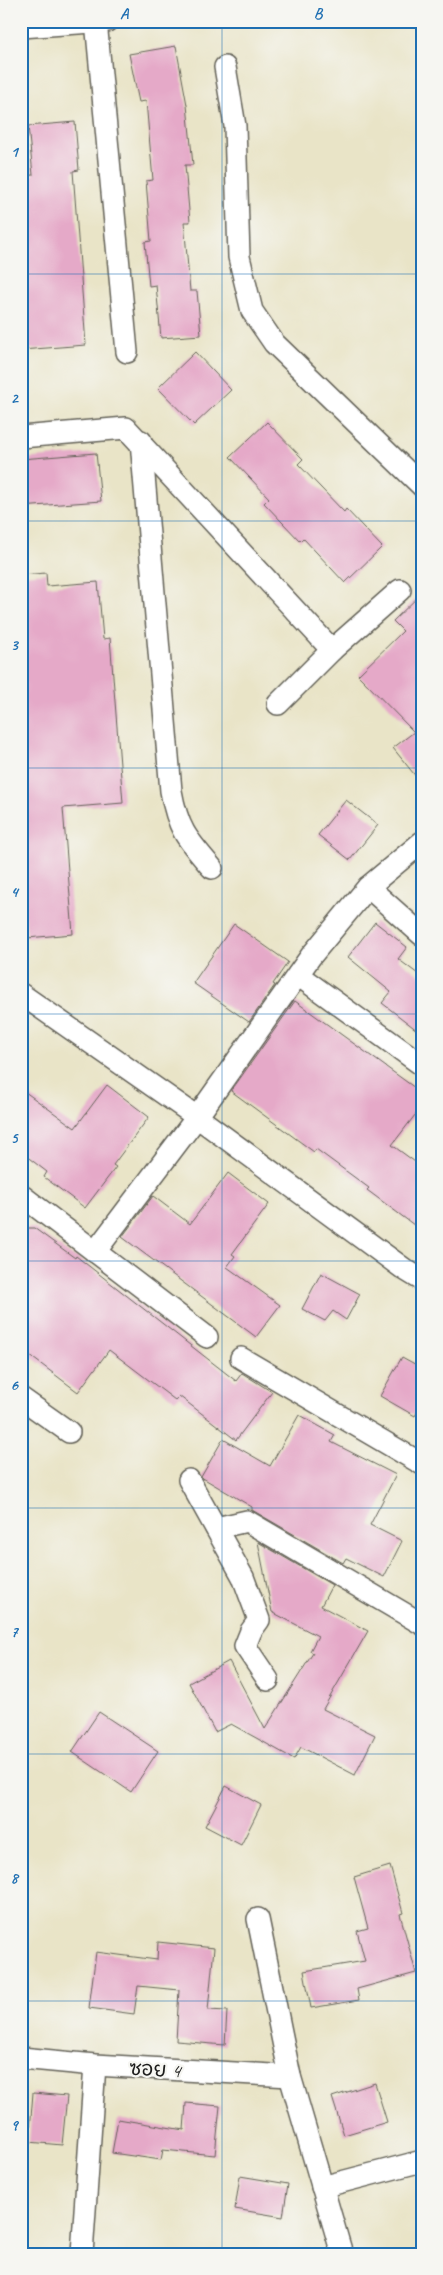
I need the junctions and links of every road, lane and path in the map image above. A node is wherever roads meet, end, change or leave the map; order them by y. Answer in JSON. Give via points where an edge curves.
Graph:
{"nodes":[{"id":1,"x":100,"y":22,"type":"edge"},
{"id":2,"x":21,"y":27,"type":"edge"},
{"id":3,"x":225,"y":67,"type":"dead end"},
{"id":4,"x":127,"y":352,"type":"dead end"},
{"id":5,"x":21,"y":437,"type":"edge"},
{"id":6,"x":141,"y":441,"type":"junction"},
{"id":7,"x":422,"y":486,"type":"edge"},
{"id":8,"x":400,"y":590,"type":"dead end"},
{"id":9,"x":332,"y":650,"type":"junction"},
{"id":10,"x":278,"y":704,"type":"dead end"},
{"id":11,"x":422,"y":842,"type":"edge"},
{"id":12,"x":212,"y":868,"type":"dead end"},
{"id":13,"x":368,"y":887,"type":"junction"},
{"id":14,"x":422,"y":935,"type":"edge"},
{"id":15,"x":298,"y":975,"type":"junction"},
{"id":16,"x":21,"y":994,"type":"edge"},
{"id":17,"x":422,"y":1065,"type":"edge"},
{"id":18,"x":197,"y":1117,"type":"junction"},
{"id":19,"x":21,"y":1195,"type":"edge"},
{"id":20,"x":95,"y":1252,"type":"junction"},
{"id":21,"x":422,"y":1280,"type":"edge"},
{"id":22,"x":207,"y":1337,"type":"dead end"},
{"id":23,"x":241,"y":1358,"type":"dead end"},
{"id":24,"x":21,"y":1398,"type":"edge"},
{"id":25,"x":69,"y":1432,"type":"dead end"},
{"id":26,"x":422,"y":1464,"type":"edge"},
{"id":27,"x":188,"y":1480,"type":"dead end"},
{"id":28,"x":216,"y":1528,"type":"junction"},
{"id":29,"x":419,"y":1617,"type":"edge"},
{"id":30,"x":268,"y":1680,"type":"dead end"},
{"id":31,"x":258,"y":1919,"type":"dead end"},
{"id":32,"x":21,"y":2058,"type":"edge"},
{"id":33,"x":95,"y":2065,"type":"junction"},
{"id":34,"x":290,"y":2076,"type":"junction"},
{"id":35,"x":422,"y":2161,"type":"edge"},
{"id":36,"x":322,"y":2187,"type":"junction"},
{"id":37,"x":82,"y":2254,"type":"edge"},
{"id":38,"x":342,"y":2254,"type":"edge"}],
"edges":[{"from":1,"to":2,"type":"street"},
{"from":1,"to":4,"type":"street"},
{"from":3,"to":7,"type":"street","via":[[235,126],[239,257],[252,311],[274,343]]},
{"from":5,"to":6,"type":"street","via":[[126,428]]},
{"from":6,"to":9,"type":"street"},
{"from":6,"to":12,"type":"street","via":[[175,816],[185,836]]},
{"from":8,"to":9,"type":"street"},
{"from":9,"to":10,"type":"street"},
{"from":11,"to":13,"type":"street"},
{"from":13,"to":14,"type":"street"},
{"from":13,"to":15,"type":"street"},
{"from":15,"to":17,"type":"street"},
{"from":15,"to":18,"type":"street"},
{"from":16,"to":18,"type":"street"},
{"from":18,"to":20,"type":"street"},
{"from":18,"to":21,"type":"street"},
{"from":19,"to":20,"type":"street"},
{"from":20,"to":22,"type":"street"},
{"from":23,"to":26,"type":"street"},
{"from":24,"to":25,"type":"street"},
{"from":27,"to":28,"type":"street"},
{"from":28,"to":29,"type":"street","via":[[248,1521]]},
{"from":28,"to":30,"type":"street","via":[[244,1577],[259,1620],[245,1646]]},
{"from":31,"to":34,"type":"street"},
{"from":32,"to":33,"type":"street","name":"ซอย 4"},
{"from":33,"to":34,"type":"street","name":"ซอย 4"},
{"from":33,"to":37,"type":"street"},
{"from":34,"to":36,"type":"street"},
{"from":35,"to":36,"type":"street"},
{"from":36,"to":38,"type":"street"}]}
